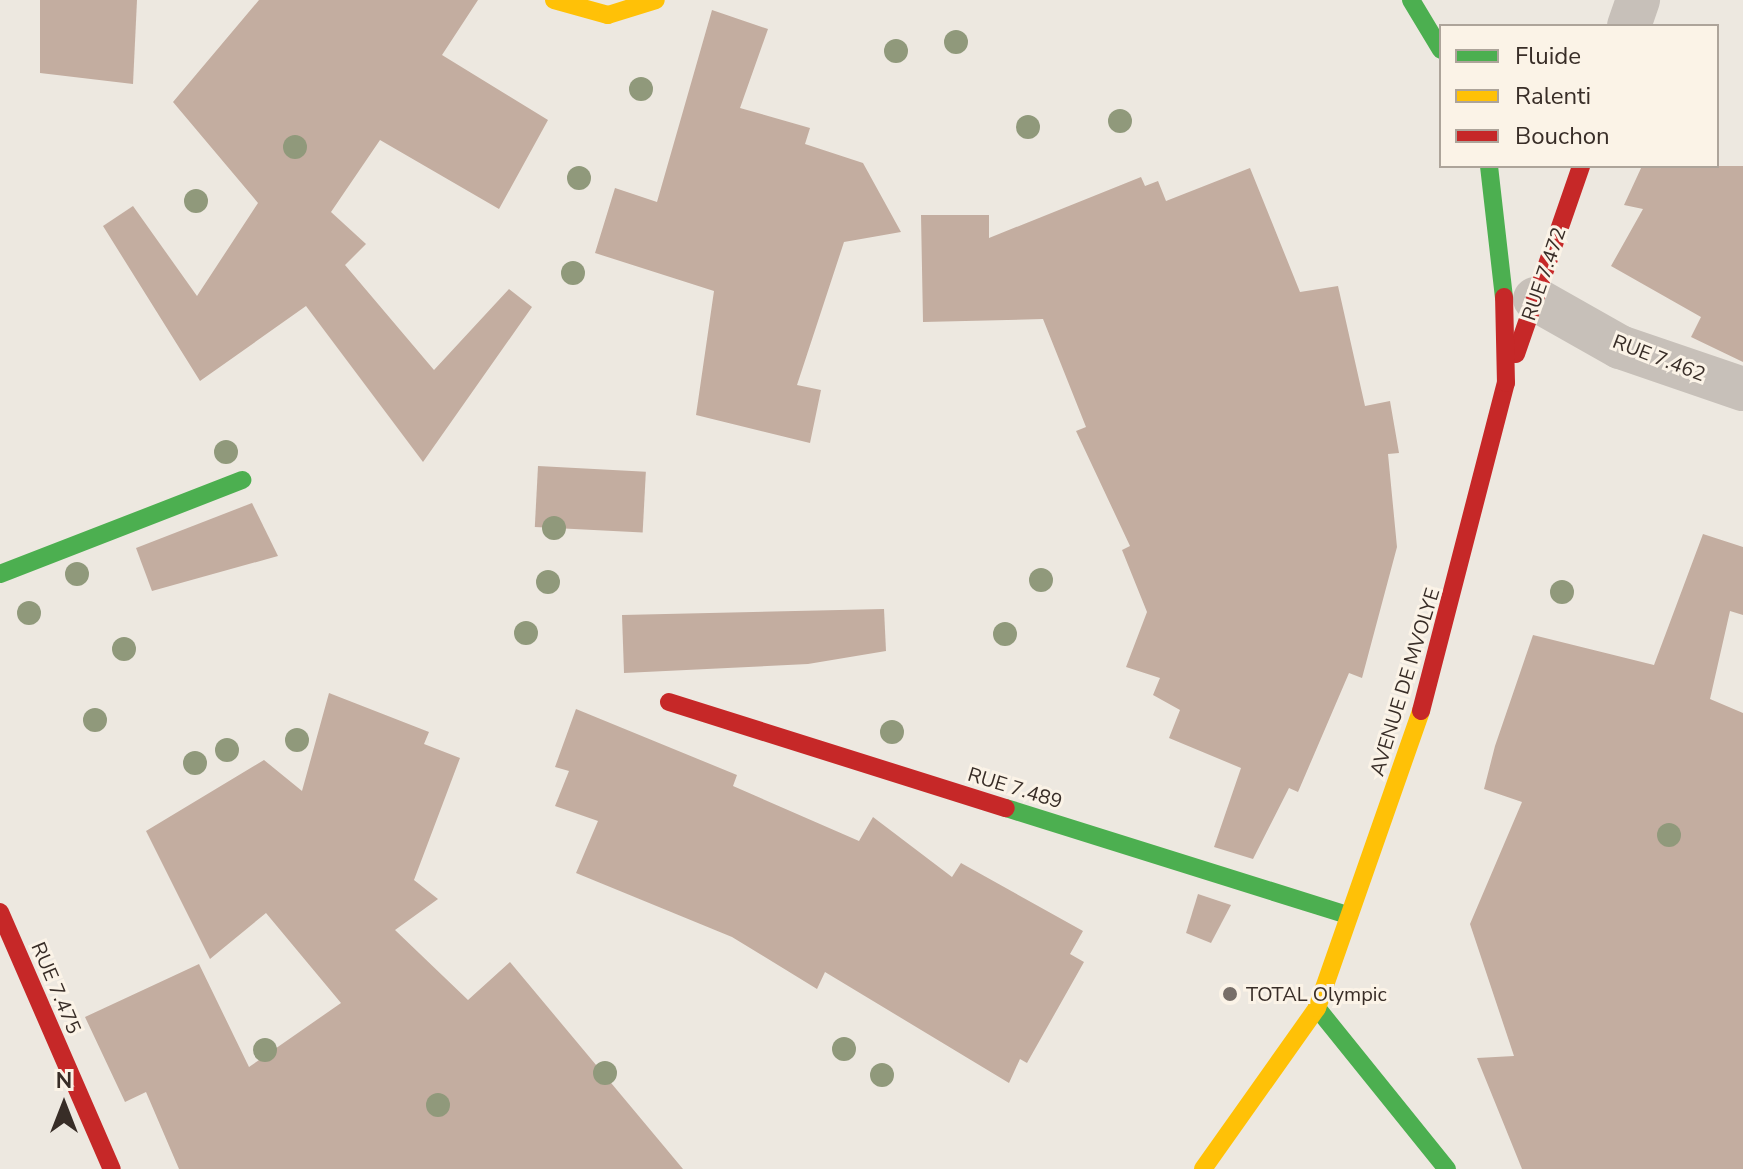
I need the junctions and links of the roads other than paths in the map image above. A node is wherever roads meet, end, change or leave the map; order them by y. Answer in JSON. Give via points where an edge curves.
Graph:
{"nodes":[{"id":1,"x":554,"y":0,"type":"edge"},
{"id":2,"x":656,"y":0,"type":"edge"},
{"id":3,"x":1411,"y":0,"type":"edge"},
{"id":4,"x":1638,"y":0,"type":"edge"},
{"id":5,"x":1630,"y":24,"type":"edge"},
{"id":6,"x":1439,"y":47,"type":"edge"},
{"id":7,"x":1489,"y":168,"type":"edge"},
{"id":8,"x":1580,"y":168,"type":"edge"},
{"id":9,"x":1535,"y":299,"type":"junction"},
{"id":10,"x":1506,"y":383,"type":"junction"},
{"id":11,"x":1743,"y":389,"type":"edge"},
{"id":12,"x":242,"y":480,"type":"dead end"},
{"id":13,"x":0,"y":574,"type":"edge"},
{"id":14,"x":669,"y":702,"type":"dead end"},
{"id":15,"x":0,"y":912,"type":"edge"},
{"id":16,"x":1347,"y":915,"type":"junction"},
{"id":17,"x":1317,"y":1008,"type":"junction"},
{"id":18,"x":112,"y":1169,"type":"edge"},
{"id":19,"x":1203,"y":1169,"type":"edge"},
{"id":20,"x":1447,"y":1169,"type":"edge"}],
"edges":[{"from":1,"to":2,"type":"street","via":[[608,15]]},
{"from":3,"to":6,"type":"street"},
{"from":4,"to":5,"type":"street"},
{"from":7,"to":10,"type":"street","name":"AVENUE DE MVOLYE","via":[[1503,241]]},
{"from":8,"to":9,"type":"street","name":"RUE 7.472"},
{"from":9,"to":10,"type":"street","name":"RUE 7.472"},
{"from":9,"to":11,"type":"street","name":"RUE 7.462","via":[[1620,347]]},
{"from":10,"to":16,"type":"street","name":"AVENUE DE MVOLYE","via":[[1473,532],[1410,748]]},
{"from":12,"to":13,"type":"street"},
{"from":14,"to":16,"type":"street","name":"RUE 7.489"},
{"from":15,"to":18,"type":"street","name":"RUE 7.475"},
{"from":16,"to":17,"type":"street","name":"AVENUE DE MVOLYE"},
{"from":17,"to":19,"type":"street","name":"AVENUE DE MVOLYE"},
{"from":17,"to":20,"type":"street"}]}
